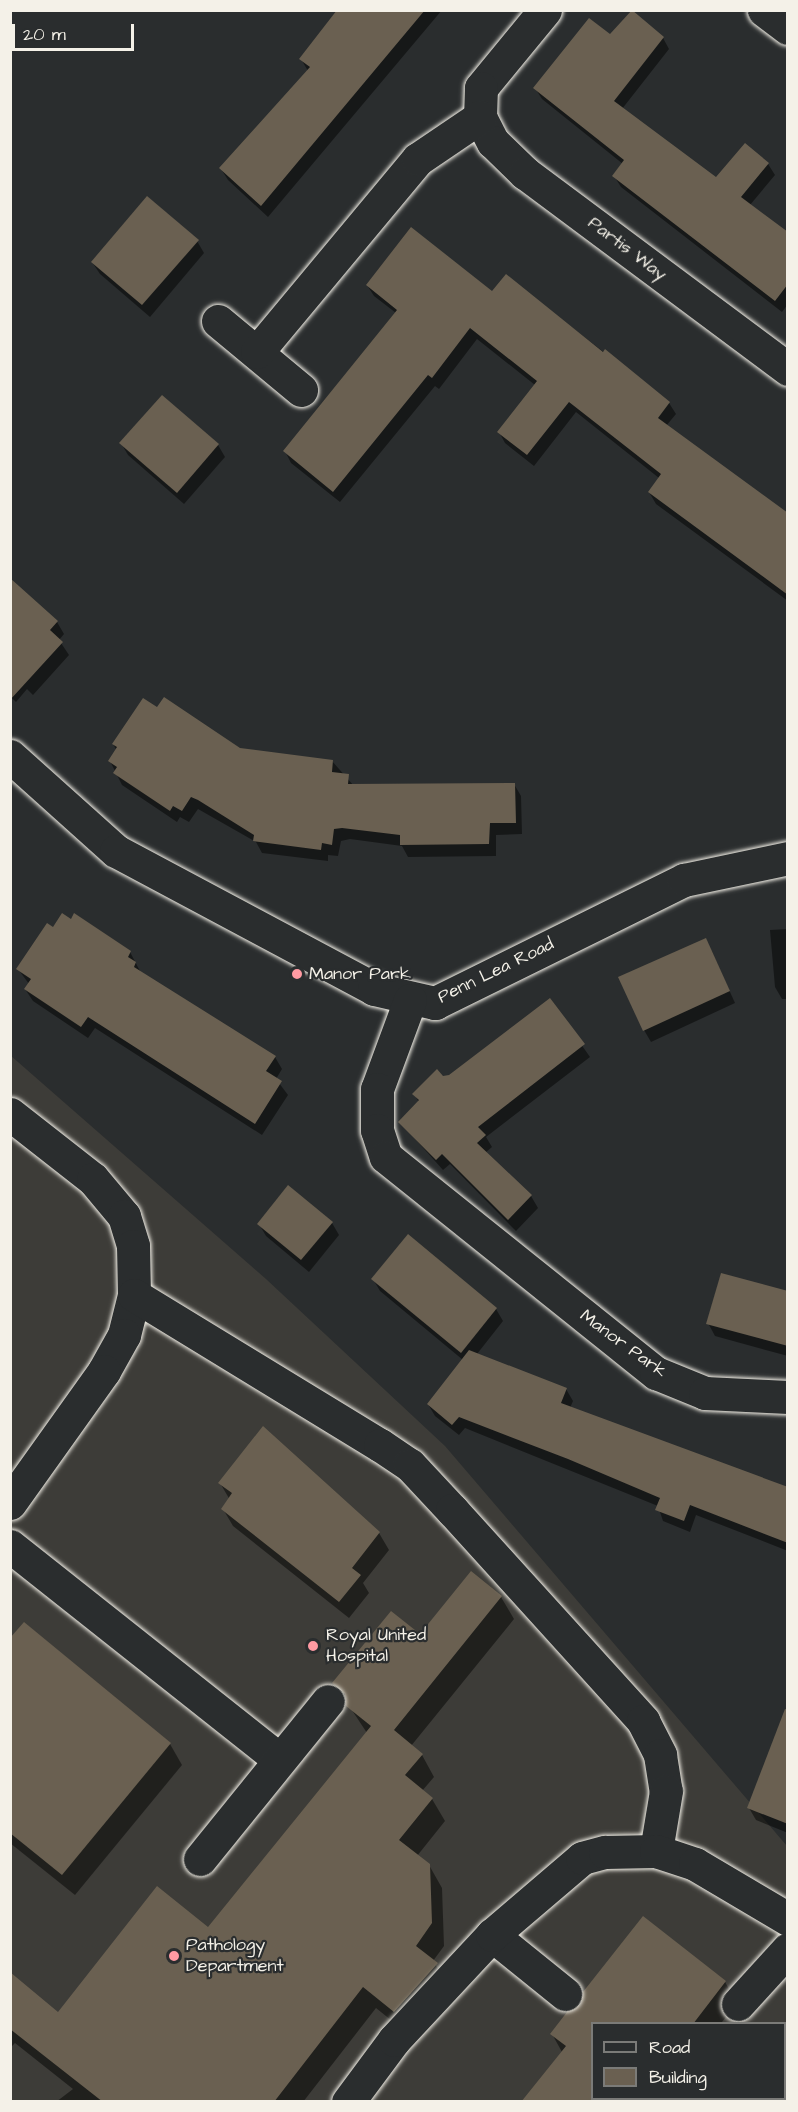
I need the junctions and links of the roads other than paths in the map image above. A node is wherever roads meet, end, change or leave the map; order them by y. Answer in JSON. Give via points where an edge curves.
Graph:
{"nodes":[{"id":1,"x":545,"y":10,"type":"edge"},
{"id":2,"x":764,"y":10,"type":"edge"},
{"id":3,"x":788,"y":27,"type":"edge"},
{"id":4,"x":480,"y":117,"type":"junction"},
{"id":5,"x":218,"y":321,"type":"dead end"},
{"id":6,"x":257,"y":352,"type":"junction"},
{"id":7,"x":788,"y":369,"type":"edge"},
{"id":8,"x":301,"y":390,"type":"dead end"},
{"id":9,"x":10,"y":756,"type":"edge"},
{"id":10,"x":788,"y":858,"type":"edge"},
{"id":11,"x":410,"y":1000,"type":"junction"},
{"id":12,"x":10,"y":1114,"type":"edge"},
{"id":13,"x":134,"y":1295,"type":"junction"},
{"id":14,"x":788,"y":1397,"type":"edge"},
{"id":15,"x":10,"y":1503,"type":"edge"},
{"id":16,"x":10,"y":1545,"type":"edge"},
{"id":17,"x":328,"y":1701,"type":"dead end"},
{"id":18,"x":279,"y":1759,"type":"junction"},
{"id":19,"x":656,"y":1851,"type":"junction"},
{"id":20,"x":200,"y":1859,"type":"dead end"},
{"id":21,"x":788,"y":1918,"type":"edge"},
{"id":22,"x":492,"y":1935,"type":"junction"},
{"id":23,"x":788,"y":1948,"type":"edge"},
{"id":24,"x":565,"y":1994,"type":"dead end"},
{"id":25,"x":738,"y":2004,"type":"dead end"},
{"id":26,"x":348,"y":2102,"type":"edge"}],
"edges":[{"from":1,"to":4,"type":"street","via":[[481,88]]},
{"from":2,"to":3,"type":"street"},
{"from":4,"to":6,"type":"street","via":[[418,159]]},
{"from":4,"to":7,"type":"street","name":"Partis Way","via":[[493,142],[525,173]]},
{"from":5,"to":6,"type":"street"},
{"from":6,"to":8,"type":"street"},
{"from":9,"to":11,"type":"street","name":"Penn Lea Road","via":[[116,851],[374,989]]},
{"from":10,"to":11,"type":"street","name":"Penn Lea Road","via":[[684,880],[435,1003]]},
{"from":11,"to":14,"type":"street","name":"Manor Park","via":[[377,1089],[377,1130],[386,1157],[656,1373],[705,1393]]},
{"from":12,"to":13,"type":"street","via":[[93,1179],[124,1216],[133,1246]]},
{"from":13,"to":15,"type":"street","via":[[124,1335],[104,1371]]},
{"from":13,"to":19,"type":"street","via":[[380,1445],[410,1466],[453,1510],[644,1721],[660,1755],[666,1791]]},
{"from":16,"to":18,"type":"street"},
{"from":17,"to":18,"type":"street"},
{"from":18,"to":20,"type":"street"},
{"from":19,"to":21,"type":"street","via":[[696,1864]]},
{"from":19,"to":22,"type":"street","via":[[605,1852],[582,1858]]},
{"from":22,"to":24,"type":"street"},
{"from":22,"to":26,"type":"street","via":[[394,2040]]},
{"from":23,"to":25,"type":"street"}]}
